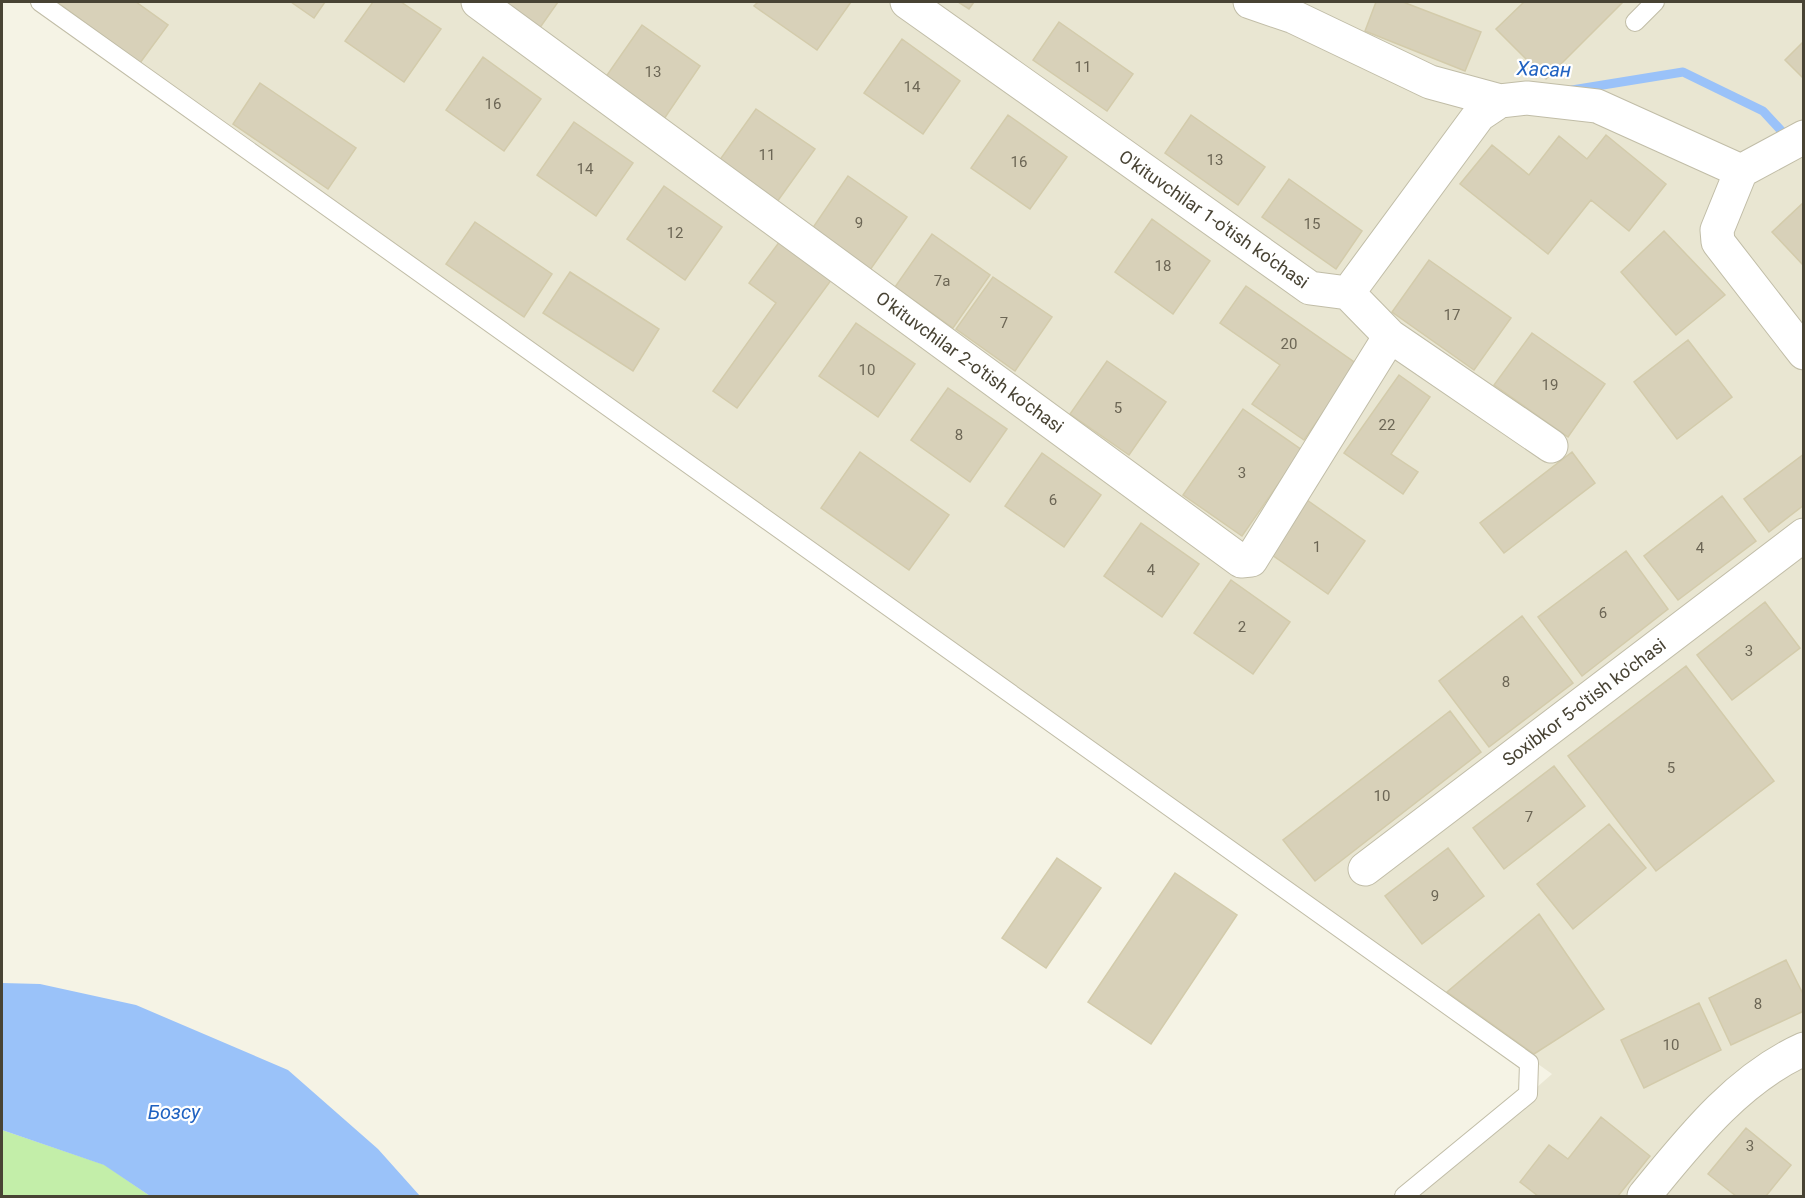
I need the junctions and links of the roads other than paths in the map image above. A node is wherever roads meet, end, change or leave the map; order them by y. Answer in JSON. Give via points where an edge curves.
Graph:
{"nodes":[{"id":1,"x":40,"y":2,"type":"edge"},
{"id":2,"x":478,"y":2,"type":"edge"},
{"id":3,"x":907,"y":2,"type":"edge"},
{"id":4,"x":1250,"y":2,"type":"edge"},
{"id":5,"x":1654,"y":2,"type":"edge"},
{"id":6,"x":1635,"y":22,"type":"dead end"},
{"id":7,"x":1500,"y":101,"type":"junction"},
{"id":8,"x":1803,"y":137,"type":"edge"},
{"id":9,"x":1741,"y":171,"type":"junction"},
{"id":10,"x":1348,"y":293,"type":"junction"},
{"id":11,"x":1390,"y":336,"type":"junction"},
{"id":12,"x":1803,"y":353,"type":"edge"},
{"id":13,"x":1551,"y":446,"type":"dead end"},
{"id":14,"x":1803,"y":535,"type":"edge"},
{"id":15,"x":1365,"y":869,"type":"dead end"},
{"id":16,"x":1803,"y":1049,"type":"edge"},
{"id":17,"x":1404,"y":1197,"type":"edge"},
{"id":18,"x":1644,"y":1197,"type":"edge"}],
"edges":[{"from":1,"to":17,"type":"lane","via":[[1529,1063],[1528,1095]]},
{"from":2,"to":11,"type":"street","name":"O'kituvchilar 2-o'tish ko'chasi","via":[[1241,561],[1251,560]]},
{"from":3,"to":10,"type":"street","name":"O'kituvchilar 1-o'tish ko'chasi","via":[[1310,288]]},
{"from":4,"to":7,"type":"street","via":[[1294,17],[1430,82]]},
{"from":5,"to":6,"type":"lane"},
{"from":7,"to":9,"type":"street","via":[[1527,98],[1597,106]]},
{"from":7,"to":10,"type":"street","via":[[1479,115]]},
{"from":8,"to":9,"type":"street"},
{"from":9,"to":12,"type":"street","via":[[1717,230],[1718,242]]},
{"from":10,"to":11,"type":"street"},
{"from":11,"to":13,"type":"street"},
{"from":14,"to":15,"type":"street","name":"Soxibkor 5-o'tish ko'chasi"},
{"from":16,"to":18,"type":"street","via":[[1779,1060],[1720,1108]]}]}
